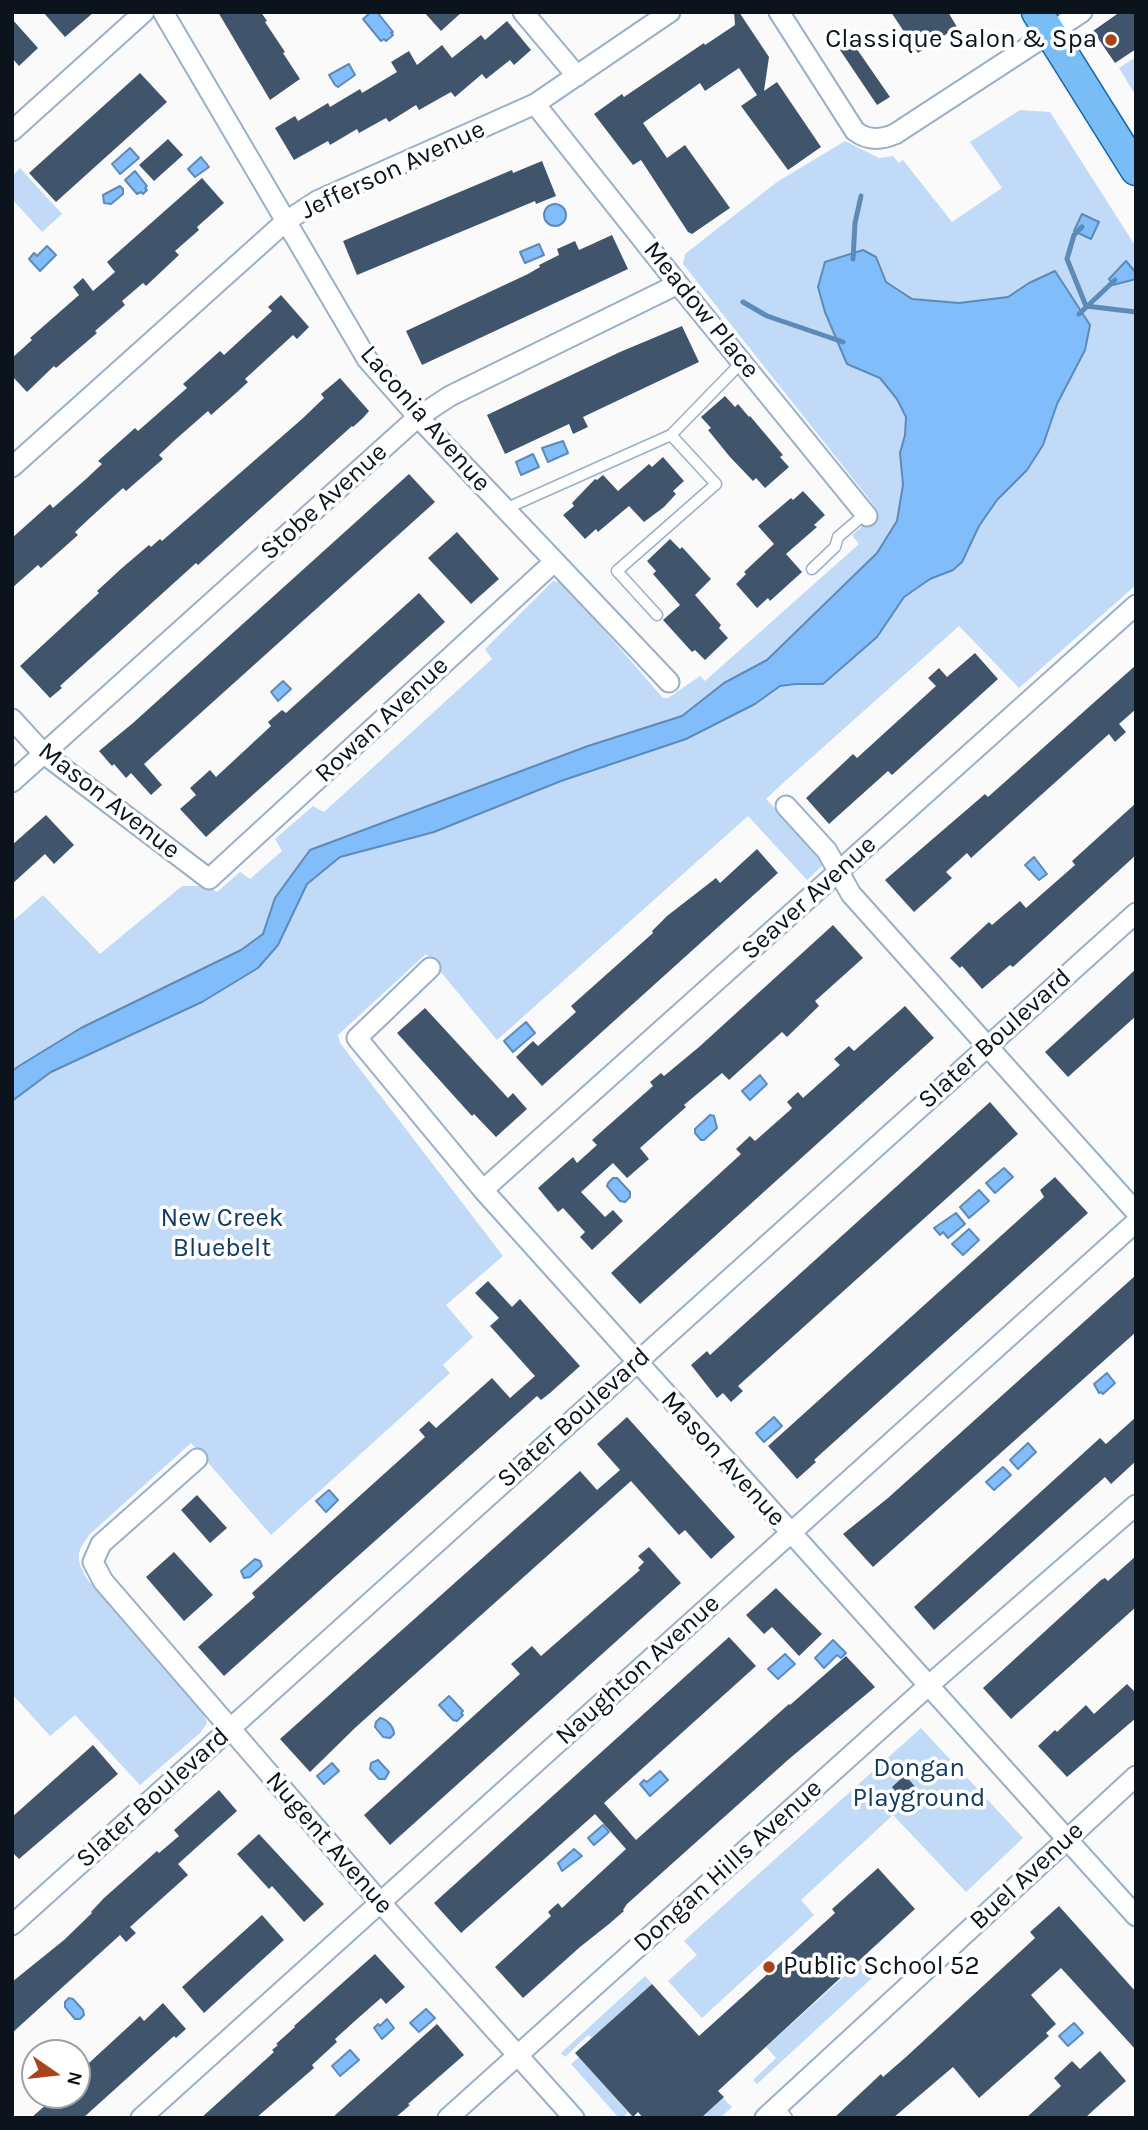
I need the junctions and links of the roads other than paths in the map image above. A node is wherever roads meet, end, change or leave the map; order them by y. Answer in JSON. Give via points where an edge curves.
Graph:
{"nodes":[{"id":1,"x":144,"y":12,"type":"edge"},
{"id":2,"x":163,"y":12,"type":"edge"},
{"id":3,"x":523,"y":12,"type":"edge"},
{"id":4,"x":670,"y":12,"type":"edge"},
{"id":5,"x":779,"y":12,"type":"edge"},
{"id":6,"x":1082,"y":12,"type":"edge"},
{"id":7,"x":1043,"y":23,"type":"edge"},
{"id":8,"x":577,"y":76,"type":"junction"},
{"id":9,"x":535,"y":104,"type":"junction"},
{"id":10,"x":12,"y":131,"type":"edge"},
{"id":11,"x":1136,"y":170,"type":"edge"},
{"id":12,"x":285,"y":222,"type":"junction"},
{"id":13,"x":678,"y":284,"type":"junction"},
{"id":14,"x":743,"y":362,"type":"junction"},
{"id":15,"x":418,"y":417,"type":"junction"},
{"id":16,"x":671,"y":435,"type":"junction"},
{"id":17,"x":12,"y":467,"type":"edge"},
{"id":18,"x":505,"y":509,"type":"junction"},
{"id":19,"x":867,"y":515,"type":"joint"},
{"id":20,"x":554,"y":562,"type":"junction"},
{"id":21,"x":812,"y":569,"type":"dead end"},
{"id":22,"x":1136,"y":605,"type":"edge"},
{"id":23,"x":657,"y":615,"type":"dead end"},
{"id":24,"x":669,"y":682,"type":"dead end"},
{"id":25,"x":12,"y":719,"type":"edge"},
{"id":26,"x":43,"y":753,"type":"junction"},
{"id":27,"x":12,"y":782,"type":"edge"},
{"id":28,"x":786,"y":806,"type":"dead end"},
{"id":29,"x":838,"y":871,"type":"junction"},
{"id":30,"x":209,"y":879,"type":"joint"},
{"id":31,"x":1136,"y":913,"type":"edge"},
{"id":32,"x":430,"y":968,"type":"dead end"},
{"id":33,"x":987,"y":1046,"type":"junction"},
{"id":34,"x":483,"y":1190,"type":"junction"},
{"id":35,"x":1136,"y":1212,"type":"edge"},
{"id":36,"x":1136,"y":1222,"type":"edge"},
{"id":37,"x":636,"y":1362,"type":"junction"},
{"id":38,"x":197,"y":1459,"type":"dead end"},
{"id":39,"x":1136,"y":1505,"type":"edge"},
{"id":40,"x":790,"y":1533,"type":"junction"},
{"id":41,"x":928,"y":1686,"type":"junction"},
{"id":42,"x":230,"y":1729,"type":"junction"},
{"id":43,"x":1136,"y":1776,"type":"edge"},
{"id":44,"x":1066,"y":1840,"type":"junction"},
{"id":45,"x":380,"y":1902,"type":"junction"},
{"id":46,"x":1136,"y":1916,"type":"edge"},
{"id":47,"x":12,"y":1924,"type":"edge"},
{"id":48,"x":518,"y":2055,"type":"junction"},
{"id":49,"x":777,"y":2114,"type":"edge"},
{"id":50,"x":141,"y":2118,"type":"edge"},
{"id":51,"x":448,"y":2118,"type":"edge"},
{"id":52,"x":574,"y":2118,"type":"edge"}],
"edges":[{"from":1,"to":10,"type":"street"},
{"from":2,"to":12,"type":"street","name":"Laconia Avenue"},
{"from":3,"to":8,"type":"street"},
{"from":4,"to":8,"type":"street","name":"Jefferson Avenue"},
{"from":5,"to":7,"type":"street","via":[[855,131],[877,139],[895,134]]},
{"from":6,"to":7,"type":"street"},
{"from":7,"to":11,"type":"main road"},
{"from":8,"to":9,"type":"street","name":"Jefferson Avenue"},
{"from":9,"to":12,"type":"street","name":"Jefferson Avenue","via":[[317,201]]},
{"from":9,"to":13,"type":"street","name":"Meadow Place"},
{"from":12,"to":15,"type":"street","name":"Laconia Avenue","via":[[367,359]]},
{"from":12,"to":17,"type":"street","name":"Jefferson Avenue"},
{"from":13,"to":14,"type":"street","name":"Meadow Place"},
{"from":13,"to":15,"type":"street","name":"Stobe Avenue","via":[[450,396]]},
{"from":14,"to":16,"type":"lane"},
{"from":14,"to":19,"type":"street","name":"Meadow Place"},
{"from":15,"to":18,"type":"street","name":"Laconia Avenue"},
{"from":15,"to":26,"type":"street","name":"Stobe Avenue"},
{"from":16,"to":18,"type":"lane"},
{"from":16,"to":23,"type":"lane","via":[[716,484],[617,571]]},
{"from":18,"to":20,"type":"street","name":"Laconia Avenue"},
{"from":19,"to":21,"type":"lane","via":[[838,537],[835,547]]},
{"from":20,"to":24,"type":"street","name":"Laconia Avenue"},
{"from":20,"to":30,"type":"street","name":"Rowan Avenue"},
{"from":22,"to":29,"type":"street","name":"Seaver Avenue"},
{"from":25,"to":26,"type":"street","name":"Mason Avenue"},
{"from":26,"to":27,"type":"street","name":"Stobe Avenue"},
{"from":26,"to":30,"type":"street","name":"Mason Avenue"},
{"from":28,"to":29,"type":"street","via":[[827,851]]},
{"from":29,"to":33,"type":"street","via":[[851,894]]},
{"from":29,"to":34,"type":"street","name":"Seaver Avenue"},
{"from":31,"to":33,"type":"street","name":"Slater Boulevard"},
{"from":32,"to":34,"type":"street","name":"Mason Avenue","via":[[357,1038]]},
{"from":33,"to":35,"type":"street"},
{"from":33,"to":37,"type":"street","name":"Slater Boulevard"},
{"from":34,"to":37,"type":"street","name":"Mason Avenue"},
{"from":36,"to":40,"type":"street","name":"Naughton Avenue"},
{"from":37,"to":40,"type":"street","name":"Mason Avenue"},
{"from":37,"to":42,"type":"street","name":"Slater Boulevard"},
{"from":38,"to":42,"type":"street","name":"Nugent Avenue","via":[[101,1544],[93,1562],[103,1581]]},
{"from":39,"to":41,"type":"street","name":"Dongan Hills Avenue"},
{"from":40,"to":41,"type":"street","name":"Mason Avenue"},
{"from":40,"to":45,"type":"street","name":"Naughton Avenue"},
{"from":41,"to":44,"type":"street","name":"Mason Avenue"},
{"from":41,"to":48,"type":"street","name":"Dongan Hills Avenue"},
{"from":42,"to":45,"type":"street","name":"Nugent Avenue"},
{"from":42,"to":47,"type":"street","name":"Slater Boulevard"},
{"from":43,"to":44,"type":"street","name":"Buel Avenue"},
{"from":44,"to":46,"type":"street","name":"Mason Avenue"},
{"from":44,"to":49,"type":"street","name":"Buel Avenue"},
{"from":45,"to":48,"type":"street","name":"Nugent Avenue"},
{"from":45,"to":50,"type":"street","name":"Naughton Avenue"},
{"from":48,"to":51,"type":"street","name":"Dongan Hills Avenue"},
{"from":48,"to":52,"type":"street","name":"Nugent Avenue"}]}
